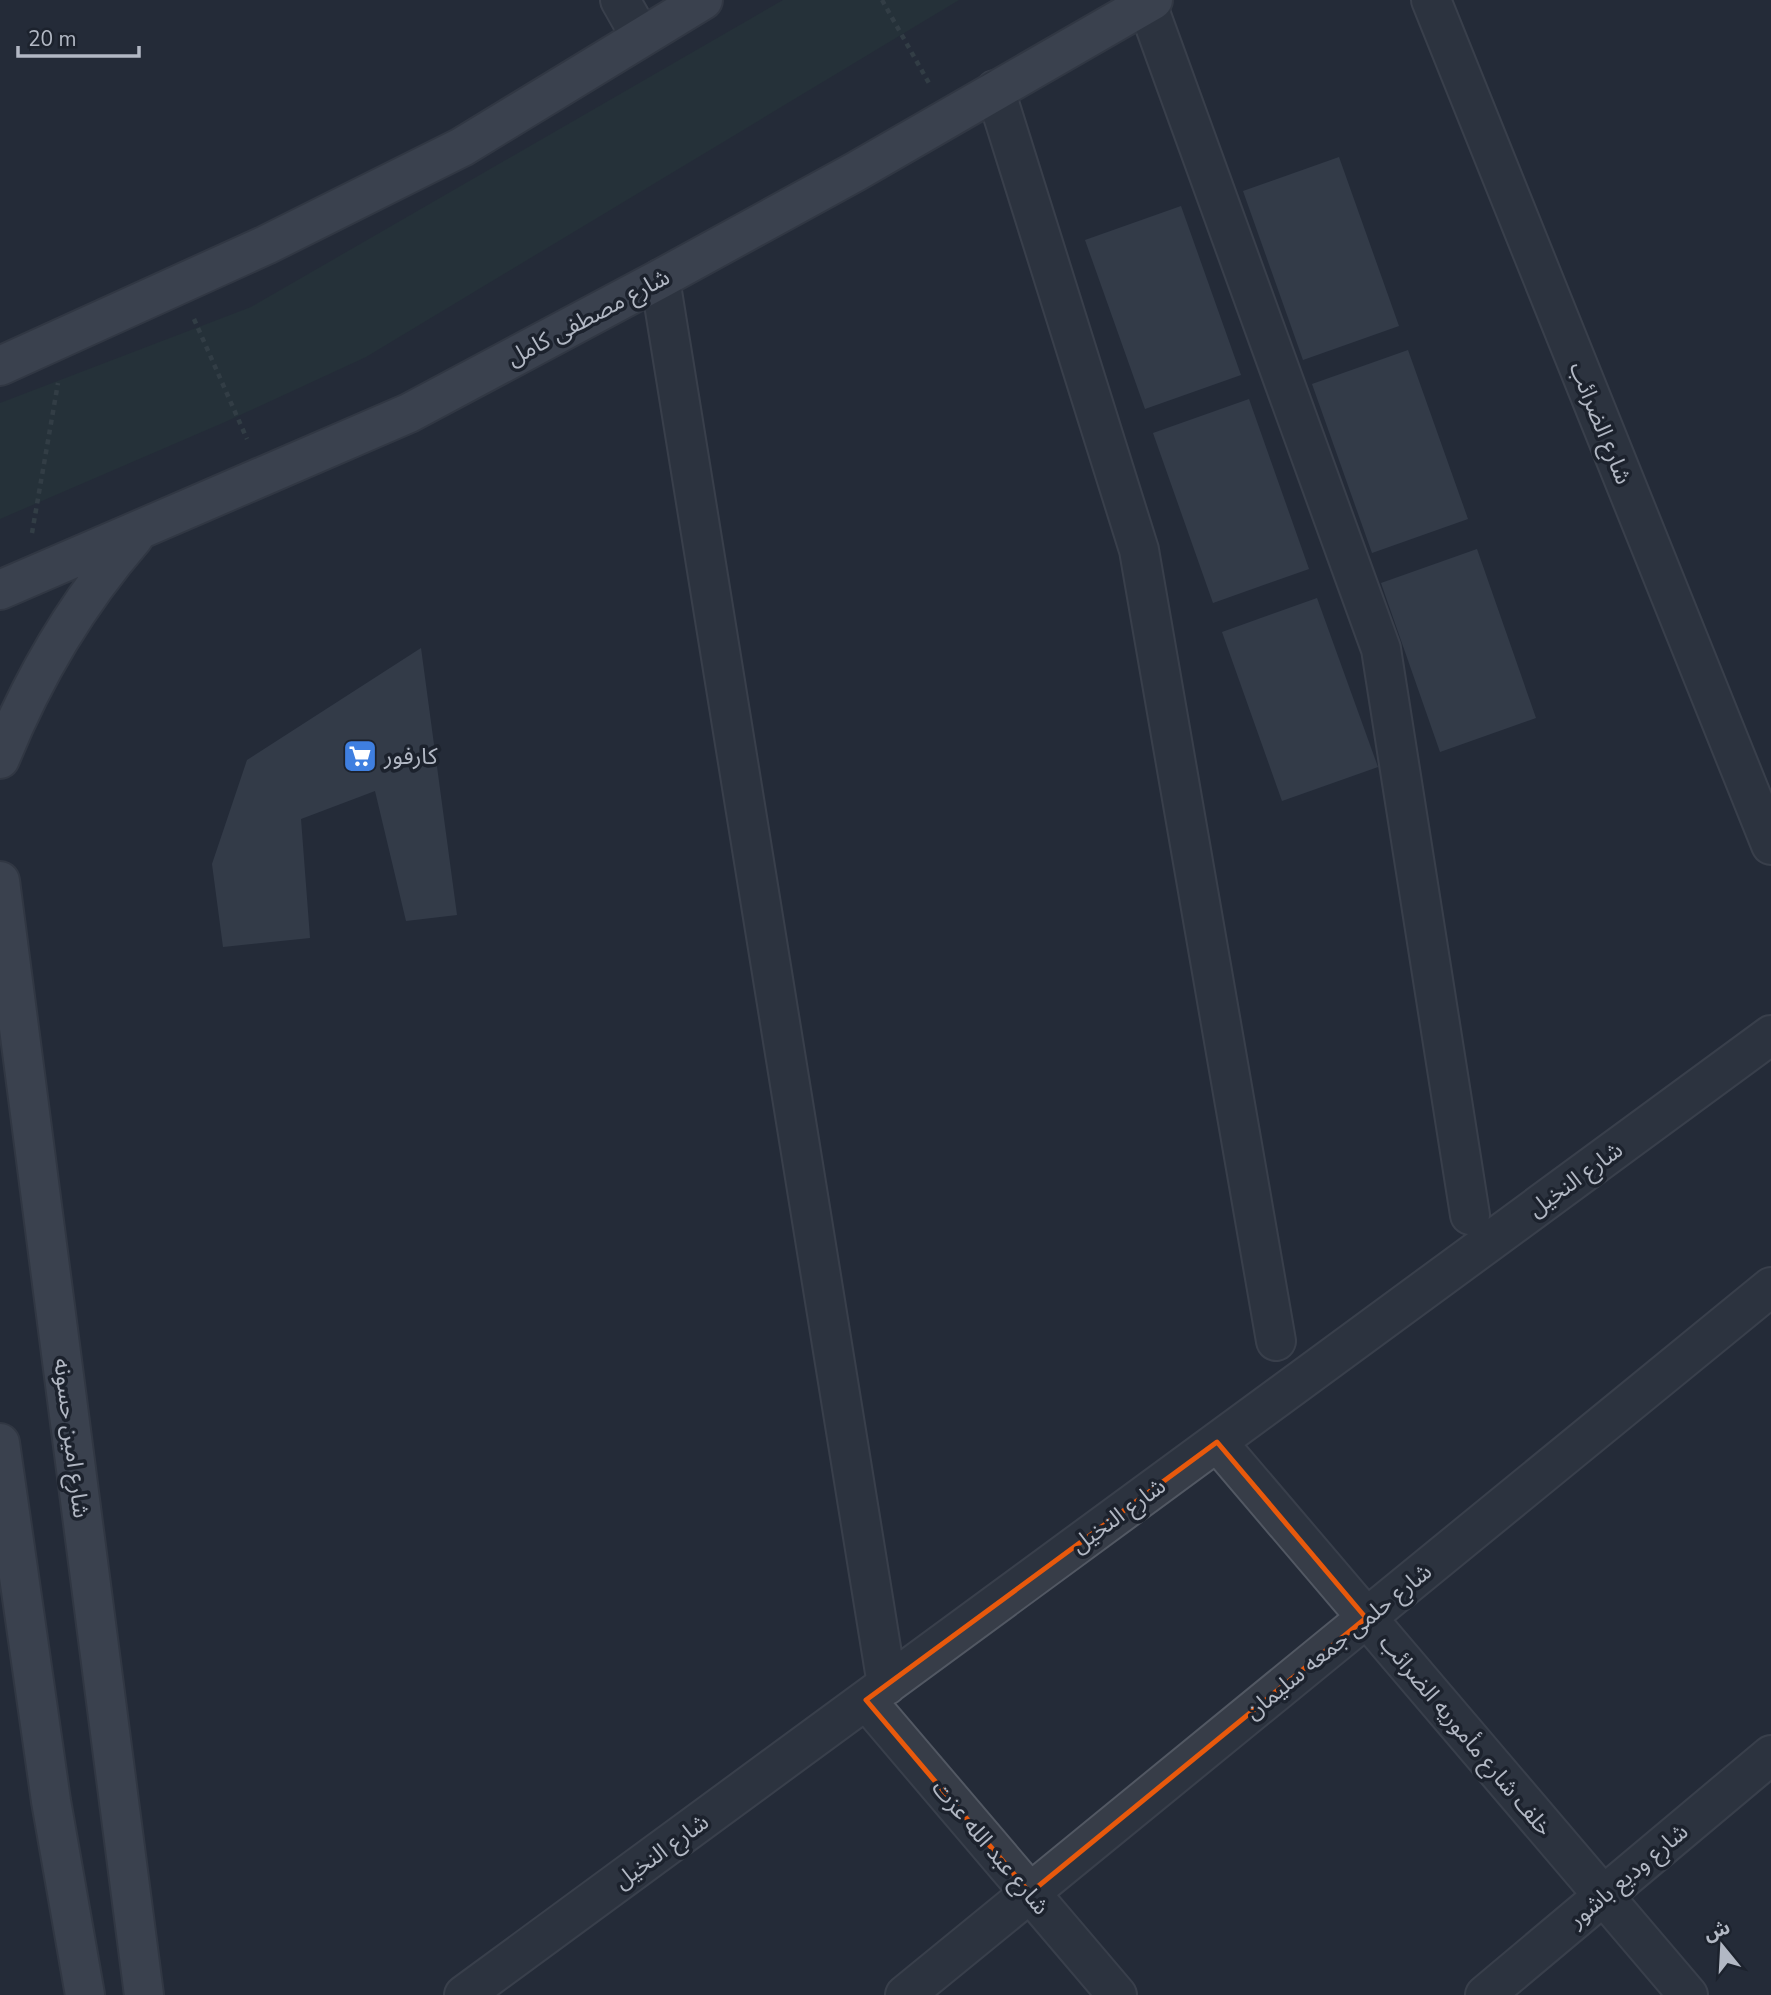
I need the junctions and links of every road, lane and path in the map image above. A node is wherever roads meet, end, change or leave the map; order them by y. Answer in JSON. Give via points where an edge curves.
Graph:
{"nodes":[{"id":1,"x":620,"y":0,"type":"edge"},
{"id":2,"x":703,"y":0,"type":"edge"},
{"id":3,"x":882,"y":0,"type":"edge"},
{"id":4,"x":1430,"y":0,"type":"edge"},
{"id":5,"x":1150,"y":2,"type":"edge"},
{"id":6,"x":641,"y":37,"type":"junction"},
{"id":7,"x":995,"y":90,"type":"junction"},
{"id":8,"x":948,"y":118,"type":"junction"},
{"id":9,"x":660,"y":279,"type":"junction"},
{"id":10,"x":179,"y":286,"type":"junction"},
{"id":11,"x":66,"y":337,"type":"junction"},
{"id":12,"x":0,"y":366,"type":"edge"},
{"id":13,"x":264,"y":476,"type":"junction"},
{"id":14,"x":140,"y":529,"type":"junction"},
{"id":15,"x":12,"y":585,"type":"edge"},
{"id":16,"x":0,"y":759,"type":"edge"},
{"id":17,"x":1771,"y":845,"type":"edge"},
{"id":18,"x":0,"y":881,"type":"edge"},
{"id":19,"x":1771,"y":1035,"type":"edge"},
{"id":20,"x":1470,"y":1215,"type":"dead end"},
{"id":21,"x":1771,"y":1287,"type":"edge"},
{"id":22,"x":1276,"y":1341,"type":"dead end"},
{"id":23,"x":1217,"y":1442,"type":"junction"},
{"id":24,"x":0,"y":1444,"type":"edge"},
{"id":25,"x":1366,"y":1618,"type":"junction"},
{"id":26,"x":877,"y":1692,"type":"junction"},
{"id":27,"x":1771,"y":1755,"type":"edge"},
{"id":28,"x":1030,"y":1893,"type":"junction"},
{"id":29,"x":1603,"y":1896,"type":"junction"},
{"id":30,"x":85,"y":1995,"type":"edge"},
{"id":31,"x":144,"y":1995,"type":"edge"},
{"id":32,"x":464,"y":1995,"type":"edge"},
{"id":33,"x":905,"y":1995,"type":"edge"},
{"id":34,"x":1117,"y":1995,"type":"edge"},
{"id":35,"x":1485,"y":1995,"type":"edge"},
{"id":36,"x":1688,"y":1995,"type":"edge"}],
"edges":[{"from":1,"to":6,"type":"street"},
{"from":2,"to":6,"type":"main road"},
{"from":3,"to":8,"type":"path"},
{"from":4,"to":17,"type":"street","name":"شارع الضرائب"},
{"from":5,"to":7,"type":"main road","name":"شارع مصطفى كامل"},
{"from":5,"to":20,"type":"street","via":[[1381,649]]},
{"from":6,"to":10,"type":"main road","via":[[462,147]]},
{"from":7,"to":8,"type":"main road","name":"شارع مصطفى كامل"},
{"from":7,"to":22,"type":"street","via":[[1139,550]]},
{"from":8,"to":9,"type":"main road","name":"شارع مصطفى كامل"},
{"from":9,"to":13,"type":"main road","name":"شارع مصطفى كامل","via":[[409,412]]},
{"from":9,"to":26,"type":"street"},
{"from":10,"to":11,"type":"main road"},
{"from":10,"to":13,"type":"path"},
{"from":11,"to":12,"type":"main road"},
{"from":11,"to":15,"type":"path"},
{"from":13,"to":14,"type":"main road","name":"شارع مصطفى كامل"},
{"from":14,"to":15,"type":"main road","name":"شارع مصطفى كامل"},
{"from":14,"to":16,"type":"main road","via":[[103,572],[65,628]]},
{"from":18,"to":31,"type":"main road","name":"شارع امين حسونه"},
{"from":19,"to":23,"type":"street","name":"شارع النخيل"},
{"from":21,"to":25,"type":"street","name":"شارع حلمى جمعه سليمان"},
{"from":23,"to":25,"type":"street","name":"خلف شارع مأموريه الضرائب"},
{"from":23,"to":26,"type":"street","name":"شارع النخيل"},
{"from":24,"to":30,"type":"main road","via":[[51,1801]]},
{"from":25,"to":28,"type":"street","name":"شارع حلمى جمعه سليمان"},
{"from":25,"to":29,"type":"street","name":"خلف شارع مأموريه الضرائب"},
{"from":26,"to":28,"type":"street","name":"شارع عبد الله عزت"},
{"from":26,"to":32,"type":"street","name":"شارع النخيل"},
{"from":27,"to":29,"type":"street","name":"شارع وديع باشور"},
{"from":28,"to":33,"type":"street","name":"شارع حلمى جمعه سليمان"},
{"from":28,"to":34,"type":"street","name":"شارع عبد الله عزت"},
{"from":29,"to":35,"type":"street","name":"شارع وديع باشور"},
{"from":29,"to":36,"type":"street","name":"خلف شارع مأموريه الضرائب"}]}
